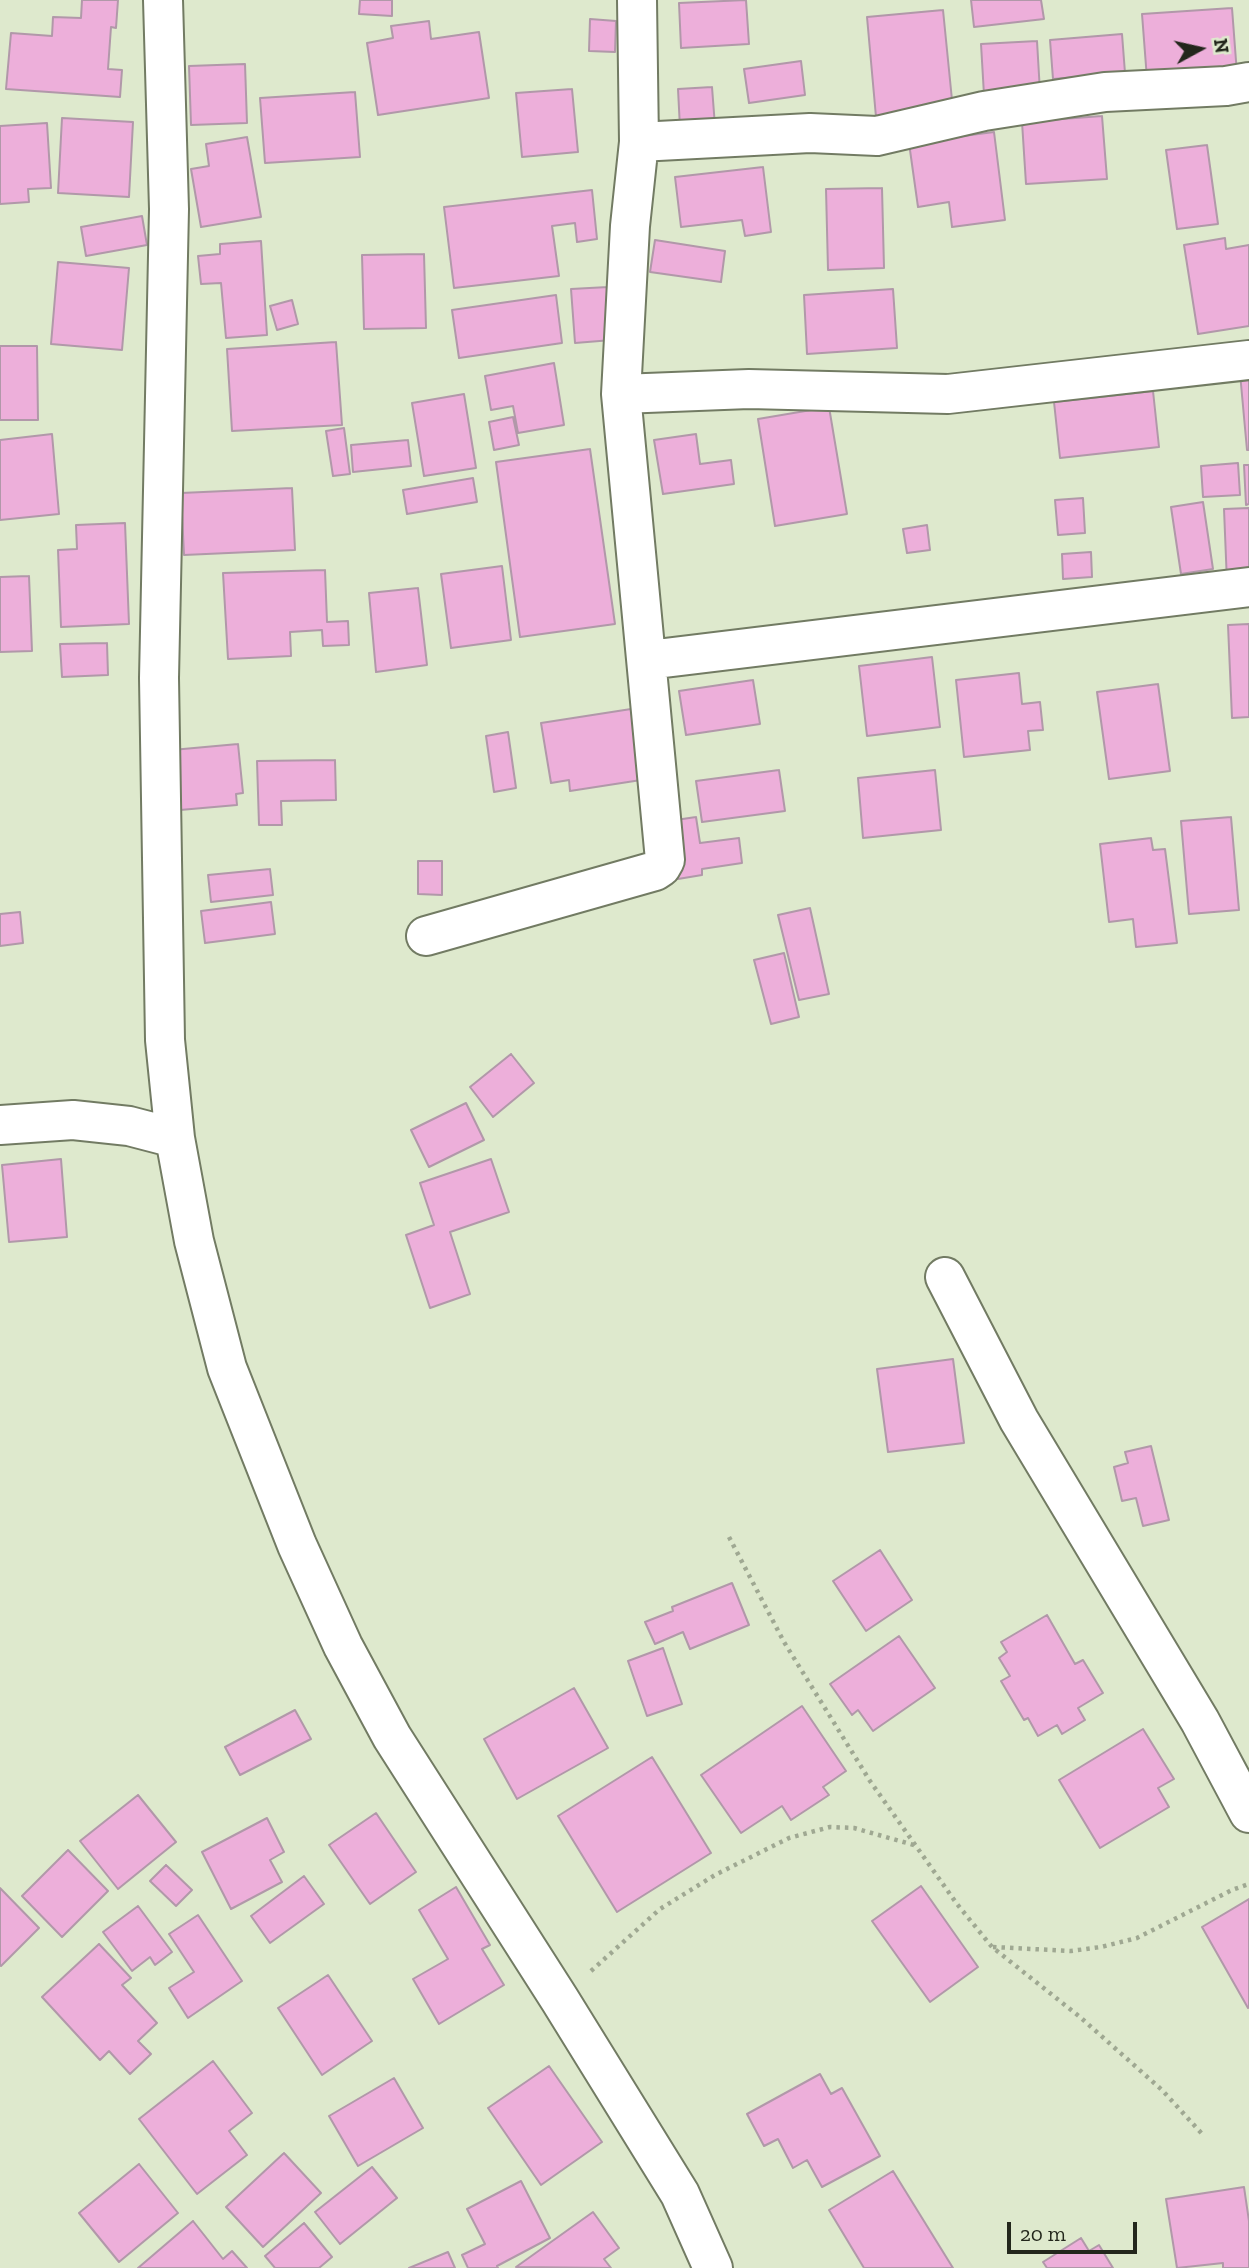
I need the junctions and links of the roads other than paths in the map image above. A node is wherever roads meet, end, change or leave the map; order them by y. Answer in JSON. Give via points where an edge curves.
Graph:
{"nodes":[{"id":1,"x":163,"y":0,"type":"edge"},
{"id":2,"x":637,"y":0,"type":"edge"},
{"id":3,"x":1249,"y":82,"type":"edge"},
{"id":4,"x":639,"y":142,"type":"junction"},
{"id":5,"x":1249,"y":360,"type":"edge"},
{"id":6,"x":621,"y":394,"type":"junction"},
{"id":7,"x":1249,"y":587,"type":"edge"},
{"id":8,"x":648,"y":660,"type":"junction"},
{"id":9,"x":426,"y":936,"type":"dead end"},
{"id":10,"x":0,"y":1125,"type":"edge"},
{"id":11,"x":175,"y":1138,"type":"junction"},
{"id":12,"x":945,"y":1277,"type":"dead end"},
{"id":13,"x":1249,"y":1812,"type":"edge"},
{"id":14,"x":713,"y":2268,"type":"edge"}],
"edges":[{"from":1,"to":11,"type":"street","via":[[169,209],[159,678],[164,1040]]},
{"from":2,"to":4,"type":"street"},
{"from":3,"to":4,"type":"street","via":[[1105,92],[984,111],[877,136],[810,133]]},
{"from":4,"to":6,"type":"street"},
{"from":5,"to":6,"type":"street","via":[[948,394],[749,389]]},
{"from":6,"to":8,"type":"street"},
{"from":7,"to":8,"type":"street"},
{"from":8,"to":9,"type":"street","via":[[665,847],[661,867]]},
{"from":10,"to":11,"type":"street","via":[[73,1120],[129,1126]]},
{"from":11,"to":14,"type":"street","via":[[194,1241],[227,1368],[297,1545],[343,1646],[392,1737],[680,2194]]},
{"from":12,"to":13,"type":"street","via":[[1019,1420],[1200,1721]]}]}
